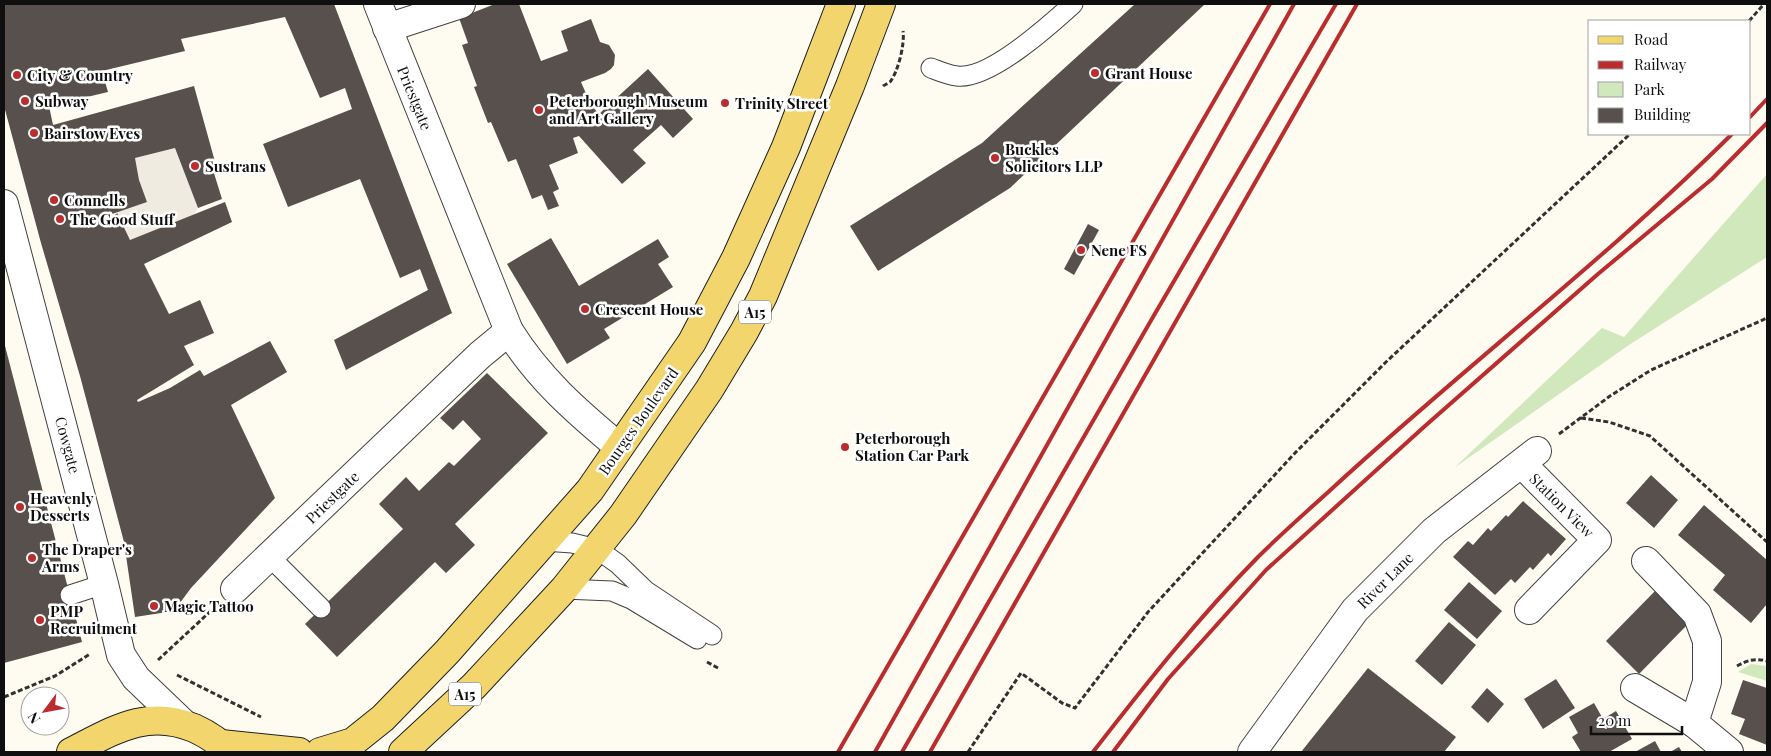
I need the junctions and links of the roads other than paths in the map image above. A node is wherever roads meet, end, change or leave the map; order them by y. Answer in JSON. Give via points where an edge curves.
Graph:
{"nodes":[{"id":1,"x":461,"y":4,"type":"edge"},
{"id":2,"x":841,"y":4,"type":"edge"},
{"id":3,"x":882,"y":4,"type":"edge"},
{"id":4,"x":1073,"y":4,"type":"edge"},
{"id":5,"x":383,"y":16,"type":"edge"},
{"id":6,"x":930,"y":68,"type":"dead end"},
{"id":7,"x":4,"y":204,"type":"edge"},
{"id":8,"x":10,"y":253,"type":"edge"},
{"id":9,"x":509,"y":331,"type":"junction"},
{"id":10,"x":619,"y":447,"type":"junction"},
{"id":11,"x":1530,"y":457,"type":"joint"},
{"id":12,"x":544,"y":541,"type":"junction"},
{"id":13,"x":597,"y":549,"type":"junction"},
{"id":14,"x":270,"y":557,"type":"junction"},
{"id":15,"x":1646,"y":561,"type":"dead end"},
{"id":16,"x":104,"y":584,"type":"junction"},
{"id":17,"x":235,"y":589,"type":"road end"},
{"id":18,"x":564,"y":589,"type":"junction"},
{"id":19,"x":70,"y":595,"type":"dead end"},
{"id":20,"x":322,"y":608,"type":"dead end"},
{"id":21,"x":1529,"y":610,"type":"dead end"},
{"id":22,"x":1636,"y":688,"type":"dead end"},
{"id":23,"x":1694,"y":723,"type":"junction"},
{"id":24,"x":184,"y":724,"type":"junction"},
{"id":25,"x":1257,"y":745,"type":"edge"},
{"id":26,"x":224,"y":748,"type":"edge"},
{"id":27,"x":71,"y":752,"type":"edge"},
{"id":28,"x":299,"y":752,"type":"edge"},
{"id":29,"x":320,"y":752,"type":"edge"},
{"id":30,"x":403,"y":752,"type":"edge"},
{"id":31,"x":1729,"y":752,"type":"edge"}],
"edges":[{"from":1,"to":5,"type":"street"},
{"from":2,"to":10,"type":"main road","name":"Bourges Boulevard","number":"A15","via":[[786,147],[736,258],[692,342]]},
{"from":3,"to":13,"type":"main road","number":"A15","via":[[754,315],[709,390]]},
{"from":4,"to":6,"type":"lane","via":[[1003,60],[978,74],[958,76]]},
{"from":5,"to":9,"type":"street","name":"Priestgate"},
{"from":7,"to":8,"type":"street","name":"Cowgate"},
{"from":8,"to":16,"type":"street","name":"Cowgate"},
{"from":9,"to":10,"type":"street","name":"Priestgate","via":[[523,354],[572,407]]},
{"from":9,"to":14,"type":"street","name":"Priestgate"},
{"from":10,"to":12,"type":"main road","name":"Bourges Boulevard","number":"A15","via":[[590,490]]},
{"from":11,"to":21,"type":"street","name":"Station View","via":[[1597,540]]},
{"from":11,"to":25,"type":"street","name":"River Lane","via":[[1434,531],[1355,610]]},
{"from":12,"to":13,"type":"lane","via":[[572,542]]},
{"from":12,"to":29,"type":"main road","name":"Bourges Boulevard","number":"A15","via":[[447,652],[383,718],[353,742]]},
{"from":13,"to":18,"type":"main road","number":"A15"},
{"from":13,"to":18,"type":"lane","via":[[646,591],[712,635],[698,639],[612,591]]},
{"from":14,"to":17,"type":"street","name":"Priestgate"},
{"from":14,"to":20,"type":"lane"},
{"from":15,"to":23,"type":"street","via":[[1697,614],[1707,641],[1707,682]]},
{"from":16,"to":19,"type":"lane"},
{"from":16,"to":24,"type":"street","name":"Cowgate","via":[[121,654],[136,678]]},
{"from":18,"to":30,"type":"main road","number":"A15","via":[[474,686]]},
{"from":22,"to":23,"type":"street"},
{"from":23,"to":31,"type":"street"},
{"from":24,"to":26,"type":"main road","via":[[201,731]]},
{"from":24,"to":27,"type":"main road","via":[[154,719],[136,722]]},
{"from":26,"to":28,"type":"main road"}]}
